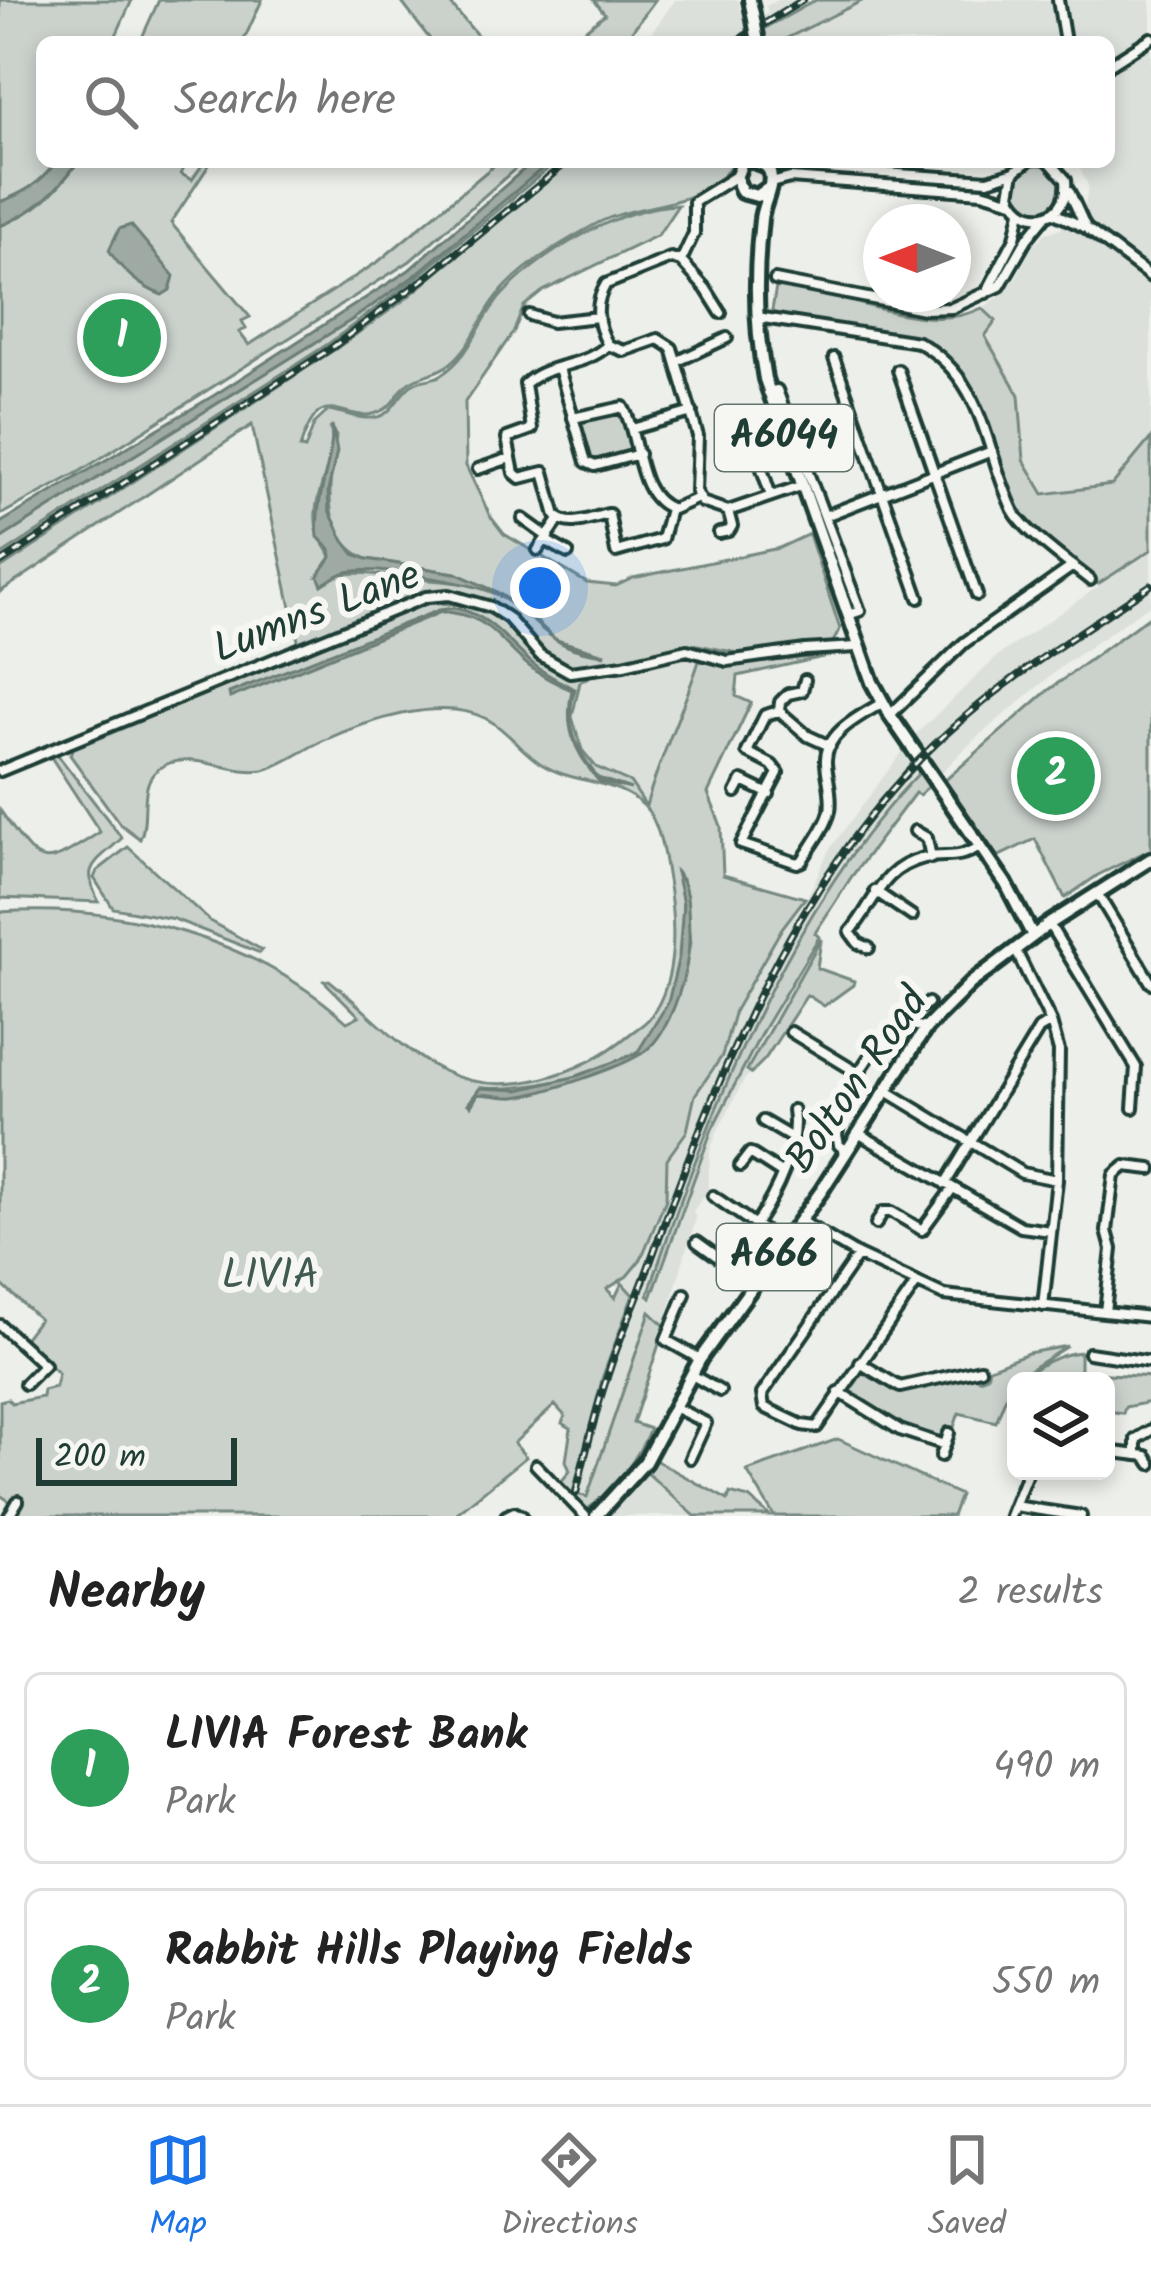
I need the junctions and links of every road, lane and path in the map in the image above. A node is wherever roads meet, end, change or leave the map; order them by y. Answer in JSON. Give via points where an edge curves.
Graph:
{"nodes":[{"id":1,"x":750,"y":0,"type":"edge"},
{"id":2,"x":1058,"y":0,"type":"edge"},
{"id":3,"x":757,"y":36,"type":"edge"},
{"id":4,"x":1064,"y":36,"type":"edge"},
{"id":5,"x":1151,"y":38,"type":"edge"},
{"id":6,"x":1115,"y":60,"type":"edge"},
{"id":7,"x":740,"y":168,"type":"edge"},
{"id":8,"x":765,"y":168,"type":"edge"},
{"id":9,"x":826,"y":168,"type":"edge"},
{"id":10,"x":1019,"y":168,"type":"edge"},
{"id":11,"x":1059,"y":168,"type":"edge"},
{"id":12,"x":1014,"y":172,"type":"junction"},
{"id":13,"x":769,"y":186,"type":"junction"},
{"id":14,"x":1068,"y":189,"type":"junction"},
{"id":15,"x":712,"y":190,"type":"junction"},
{"id":16,"x":747,"y":195,"type":"junction"},
{"id":17,"x":1013,"y":201,"type":"junction"},
{"id":18,"x":1021,"y":212,"type":"junction"},
{"id":19,"x":1049,"y":215,"type":"junction"},
{"id":20,"x":761,"y":219,"type":"junction"},
{"id":21,"x":1086,"y":228,"type":"junction"},
{"id":22,"x":681,"y":261,"type":"junction"},
{"id":23,"x":1151,"y":277,"type":"edge"},
{"id":24,"x":775,"y":280,"type":"dead end"},
{"id":25,"x":985,"y":294,"type":"junction"},
{"id":26,"x":721,"y":308,"type":"dead end"},
{"id":27,"x":528,"y":315,"type":"dead end"},
{"id":28,"x":598,"y":317,"type":"junction"},
{"id":29,"x":757,"y":317,"type":"junction"},
{"id":30,"x":728,"y":338,"type":"dead end"},
{"id":31,"x":608,"y":346,"type":"junction"},
{"id":32,"x":834,"y":358,"type":"dead end"},
{"id":33,"x":678,"y":361,"type":"junction"},
{"id":34,"x":559,"y":368,"type":"junction"},
{"id":35,"x":898,"y":370,"type":"dead end"},
{"id":36,"x":768,"y":392,"type":"junction"},
{"id":37,"x":692,"y":412,"type":"junction"},
{"id":38,"x":573,"y":418,"type":"junction"},
{"id":39,"x":632,"y":429,"type":"junction"},
{"id":40,"x":754,"y":445,"type":"dead end"},
{"id":41,"x":992,"y":451,"type":"junction"},
{"id":42,"x":639,"y":454,"type":"junction"},
{"id":43,"x":510,"y":458,"type":"junction"},
{"id":44,"x":478,"y":469,"type":"dead end"},
{"id":45,"x":935,"y":473,"type":"junction"},
{"id":46,"x":801,"y":487,"type":"junction"},
{"id":47,"x":882,"y":494,"type":"junction"},
{"id":48,"x":771,"y":496,"type":"junction"},
{"id":49,"x":698,"y":498,"type":"junction"},
{"id":50,"x":670,"y":509,"type":"junction"},
{"id":51,"x":728,"y":511,"type":"junction"},
{"id":52,"x":825,"y":516,"type":"junction"},
{"id":53,"x":523,"y":519,"type":"dead end"},
{"id":54,"x":559,"y":520,"type":"junction"},
{"id":55,"x":719,"y":533,"type":"dead end"},
{"id":56,"x":547,"y":538,"type":"junction"},
{"id":57,"x":538,"y":550,"type":"dead end"},
{"id":58,"x":568,"y":553,"type":"dead end"},
{"id":59,"x":1073,"y":566,"type":"junction"},
{"id":60,"x":1090,"y":580,"type":"dead end"},
{"id":61,"x":977,"y":595,"type":"dead end"},
{"id":62,"x":919,"y":598,"type":"dead end"},
{"id":63,"x":849,"y":621,"type":"junction"},
{"id":64,"x":857,"y":647,"type":"junction"},
{"id":65,"x":826,"y":648,"type":"junction"},
{"id":66,"x":805,"y":680,"type":"dead end"},
{"id":67,"x":882,"y":703,"type":"junction"},
{"id":68,"x":779,"y":711,"type":"junction"},
{"id":69,"x":890,"y":715,"type":"junction"},
{"id":70,"x":830,"y":746,"type":"junction"},
{"id":71,"x":0,"y":771,"type":"edge"},
{"id":72,"x":736,"y":792,"type":"dead end"},
{"id":73,"x":769,"y":794,"type":"junction"},
{"id":74,"x":921,"y":830,"type":"dead end"},
{"id":75,"x":981,"y":847,"type":"junction"},
{"id":76,"x":931,"y":857,"type":"junction"},
{"id":77,"x":1149,"y":865,"type":"edge"},
{"id":78,"x":874,"y":891,"type":"junction"},
{"id":79,"x":1097,"y":893,"type":"junction"},
{"id":80,"x":1023,"y":910,"type":"junction"},
{"id":81,"x":907,"y":917,"type":"dead end"},
{"id":82,"x":1052,"y":922,"type":"junction"},
{"id":83,"x":1035,"y":934,"type":"junction"},
{"id":84,"x":868,"y":948,"type":"dead end"},
{"id":85,"x":1015,"y":949,"type":"junction"},
{"id":86,"x":1151,"y":983,"type":"edge"},
{"id":87,"x":928,"y":1003,"type":"dead end"},
{"id":88,"x":912,"y":1022,"type":"junction"},
{"id":89,"x":1051,"y":1022,"type":"junction"},
{"id":90,"x":926,"y":1028,"type":"junction"},
{"id":91,"x":791,"y":1032,"type":"dead end"},
{"id":92,"x":1151,"y":1063,"type":"edge"},
{"id":93,"x":1136,"y":1067,"type":"junction"},
{"id":94,"x":858,"y":1072,"type":"junction"},
{"id":95,"x":885,"y":1090,"type":"junction"},
{"id":96,"x":1132,"y":1108,"type":"dead end"},
{"id":97,"x":793,"y":1110,"type":"dead end"},
{"id":98,"x":763,"y":1120,"type":"dead end"},
{"id":99,"x":858,"y":1133,"type":"junction"},
{"id":100,"x":791,"y":1138,"type":"junction"},
{"id":101,"x":970,"y":1142,"type":"junction"},
{"id":102,"x":847,"y":1151,"type":"junction"},
{"id":103,"x":740,"y":1166,"type":"dead end"},
{"id":104,"x":1151,"y":1169,"type":"edge"},
{"id":105,"x":782,"y":1173,"type":"junction"},
{"id":106,"x":1057,"y":1180,"type":"junction"},
{"id":107,"x":948,"y":1187,"type":"junction"},
{"id":108,"x":713,"y":1196,"type":"dead end"},
{"id":109,"x":800,"y":1221,"type":"junction"},
{"id":110,"x":876,"y":1223,"type":"dead end"},
{"id":111,"x":755,"y":1225,"type":"junction"},
{"id":112,"x":1052,"y":1231,"type":"junction"},
{"id":113,"x":697,"y":1242,"type":"dead end"},
{"id":114,"x":784,"y":1244,"type":"junction"},
{"id":115,"x":858,"y":1256,"type":"junction"},
{"id":116,"x":754,"y":1283,"type":"junction"},
{"id":117,"x":916,"y":1284,"type":"junction"},
{"id":118,"x":685,"y":1294,"type":"dead end"},
{"id":119,"x":1043,"y":1306,"type":"junction"},
{"id":120,"x":1105,"y":1312,"type":"junction"},
{"id":121,"x":1151,"y":1317,"type":"edge"},
{"id":122,"x":0,"y":1325,"type":"edge"},
{"id":123,"x":1089,"y":1353,"type":"dead end"},
{"id":124,"x":700,"y":1359,"type":"junction"},
{"id":125,"x":1151,"y":1362,"type":"edge"},
{"id":126,"x":860,"y":1363,"type":"junction"},
{"id":127,"x":980,"y":1369,"type":"dead end"},
{"id":128,"x":692,"y":1375,"type":"junction"},
{"id":129,"x":25,"y":1384,"type":"dead end"},
{"id":130,"x":720,"y":1391,"type":"dead end"},
{"id":131,"x":839,"y":1393,"type":"junction"},
{"id":132,"x":674,"y":1407,"type":"junction"},
{"id":133,"x":1151,"y":1430,"type":"edge"},
{"id":134,"x":949,"y":1433,"type":"dead end"},
{"id":135,"x":945,"y":1445,"type":"junction"},
{"id":136,"x":1115,"y":1452,"type":"edge"},
{"id":137,"x":1136,"y":1455,"type":"junction"},
{"id":138,"x":941,"y":1456,"type":"dead end"},
{"id":139,"x":690,"y":1458,"type":"dead end"},
{"id":140,"x":1151,"y":1464,"type":"edge"},
{"id":141,"x":536,"y":1465,"type":"dead end"},
{"id":142,"x":1024,"y":1480,"type":"edge"},
{"id":143,"x":18,"y":1501,"type":"dead end"},
{"id":144,"x":1012,"y":1511,"type":"edge"},
{"id":145,"x":9,"y":1516,"type":"edge"},
{"id":146,"x":506,"y":1516,"type":"edge"},
{"id":147,"x":522,"y":1516,"type":"edge"},
{"id":148,"x":595,"y":1516,"type":"edge"},
{"id":149,"x":1081,"y":1516,"type":"edge"}],
"edges":[{"from":1,"to":3,"type":"main road","bridge":true},
{"from":2,"to":4,"type":"street"},
{"from":5,"to":6,"type":"street"},
{"from":7,"to":15,"type":"street"},
{"from":7,"to":16,"type":"main road","via":[[738,185]]},
{"from":8,"to":13,"type":"main road"},
{"from":9,"to":12,"type":"street","via":[[988,180]]},
{"from":10,"to":12,"type":"street"},
{"from":11,"to":14,"type":"street"},
{"from":12,"to":17,"type":"street"},
{"from":13,"to":16,"type":"main road"},
{"from":13,"to":17,"type":"street","via":[[790,178]]},
{"from":13,"to":20,"type":"main road","number":"A6044"},
{"from":14,"to":19,"type":"street"},
{"from":14,"to":21,"type":"street"},
{"from":15,"to":16,"type":"street"},
{"from":15,"to":22,"type":"street","via":[[694,202],[694,233]]},
{"from":16,"to":20,"type":"main road"},
{"from":17,"to":18,"type":"street"},
{"from":18,"to":19,"type":"street"},
{"from":18,"to":25,"type":"street"},
{"from":19,"to":21,"type":"street"},
{"from":19,"to":25,"type":"street","via":[[1000,286]]},
{"from":20,"to":29,"type":"main road","number":"A6044"},
{"from":21,"to":23,"type":"street"},
{"from":22,"to":26,"type":"street"},
{"from":22,"to":28,"type":"street","via":[[670,258],[606,284]]},
{"from":24,"to":25,"type":"street","via":[[933,310]]},
{"from":27,"to":28,"type":"street","via":[[551,322]]},
{"from":28,"to":31,"type":"street"},
{"from":29,"to":36,"type":"main road","number":"A6044"},
{"from":29,"to":41,"type":"street","via":[[918,342],[970,390]]},
{"from":30,"to":33,"type":"street"},
{"from":31,"to":33,"type":"street","via":[[624,351],[658,339]]},
{"from":31,"to":34,"type":"street","via":[[594,359]]},
{"from":32,"to":47,"type":"street"},
{"from":33,"to":37,"type":"street"},
{"from":34,"to":38,"type":"street"},
{"from":34,"to":43,"type":"street","via":[[525,384],[532,428],[507,438]]},
{"from":35,"to":45,"type":"street"},
{"from":36,"to":46,"type":"main road","number":"A6044"},
{"from":36,"to":52,"type":"street","via":[[777,390]]},
{"from":37,"to":39,"type":"street"},
{"from":37,"to":49,"type":"street"},
{"from":38,"to":39,"type":"street","via":[[622,406]]},
{"from":38,"to":42,"type":"street","via":[[589,465]]},
{"from":39,"to":42,"type":"street"},
{"from":40,"to":48,"type":"street"},
{"from":41,"to":45,"type":"street"},
{"from":41,"to":59,"type":"street","via":[[1015,515]]},
{"from":42,"to":50,"type":"street","via":[[652,494]]},
{"from":43,"to":44,"type":"street"},
{"from":43,"to":54,"type":"street","via":[[518,478],[544,472]]},
{"from":45,"to":47,"type":"street"},
{"from":45,"to":61,"type":"street"},
{"from":46,"to":48,"type":"street"},
{"from":46,"to":63,"type":"main road","number":"A6044"},
{"from":47,"to":52,"type":"street"},
{"from":47,"to":62,"type":"street"},
{"from":48,"to":51,"type":"street"},
{"from":49,"to":50,"type":"street"},
{"from":49,"to":51,"type":"street"},
{"from":50,"to":54,"type":"street","via":[[662,539],[616,552],[609,514]]},
{"from":51,"to":55,"type":"street","via":[[732,526]]},
{"from":52,"to":63,"type":"street","via":[[860,611]]},
{"from":53,"to":56,"type":"street"},
{"from":54,"to":56,"type":"street"},
{"from":56,"to":57,"type":"street"},
{"from":56,"to":58,"type":"street"},
{"from":59,"to":60,"type":"street"},
{"from":59,"to":69,"type":"street","via":[[964,643]]},
{"from":63,"to":64,"type":"main road","number":"A6044"},
{"from":63,"to":65,"type":"street","via":[[841,640]]},
{"from":64,"to":65,"type":"street","name":"Lumns Lane"},
{"from":64,"to":67,"type":"main road","number":"A6044"},
{"from":65,"to":71,"type":"street","name":"Lumns Lane","via":[[727,661],[687,650],[570,672],[491,608],[425,597]]},
{"from":66,"to":68,"type":"street"},
{"from":67,"to":69,"type":"main road","number":"A6044"},
{"from":67,"to":70,"type":"street"},
{"from":68,"to":70,"type":"street"},
{"from":68,"to":73,"type":"street","via":[[758,723],[747,752],[778,773]]},
{"from":69,"to":75,"type":"main road","number":"A6044"},
{"from":70,"to":73,"type":"street","via":[[828,818],[802,861],[741,844]]},
{"from":72,"to":73,"type":"street","via":[[742,781]]},
{"from":74,"to":76,"type":"street"},
{"from":75,"to":76,"type":"street","via":[[958,858]]},
{"from":75,"to":80,"type":"main road","number":"A6044"},
{"from":76,"to":78,"type":"street"},
{"from":77,"to":79,"type":"main road","name":"Bolton Road","number":"A666"},
{"from":78,"to":81,"type":"street"},
{"from":78,"to":84,"type":"street","via":[[850,932]]},
{"from":79,"to":82,"type":"main road","name":"Bolton Road","number":"A666"},
{"from":79,"to":86,"type":"street"},
{"from":80,"to":82,"type":"main road"},
{"from":80,"to":83,"type":"main road","number":"A6044"},
{"from":82,"to":83,"type":"main road","name":"Bolton Road","number":"A666"},
{"from":82,"to":93,"type":"street"},
{"from":83,"to":85,"type":"main road","name":"Bolton Road","number":"A666"},
{"from":85,"to":89,"type":"street"},
{"from":85,"to":90,"type":"main road","name":"Bolton Road","number":"A666"},
{"from":87,"to":88,"type":"street"},
{"from":88,"to":90,"type":"street"},
{"from":88,"to":94,"type":"street","via":[[886,1037]]},
{"from":89,"to":101,"type":"street","via":[[1039,1029]]},
{"from":89,"to":106,"type":"street","via":[[1059,1051]]},
{"from":90,"to":95,"type":"main road","name":"Bolton Road","number":"A666"},
{"from":91,"to":94,"type":"street"},
{"from":92,"to":93,"type":"street"},
{"from":93,"to":96,"type":"street"},
{"from":94,"to":102,"type":"street","via":[[838,1123],[837,1142]]},
{"from":95,"to":99,"type":"main road","name":"Bolton Road","number":"A666"},
{"from":95,"to":101,"type":"street"},
{"from":97,"to":100,"type":"street"},
{"from":98,"to":100,"type":"street"},
{"from":99,"to":102,"type":"main road","name":"Bolton Road","number":"A666"},
{"from":99,"to":107,"type":"street"},
{"from":100,"to":105,"type":"street"},
{"from":101,"to":106,"type":"street","via":[[1022,1173]]},
{"from":101,"to":107,"type":"street"},
{"from":102,"to":109,"type":"main road","name":"Bolton Road","number":"A666"},
{"from":103,"to":105,"type":"street","via":[[751,1154]]},
{"from":104,"to":120,"type":"street","via":[[1125,1166],[1114,1175]]},
{"from":105,"to":111,"type":"street"},
{"from":106,"to":112,"type":"street"},
{"from":107,"to":110,"type":"street","via":[[922,1230],[892,1213]]},
{"from":107,"to":112,"type":"street","via":[[1021,1227]]},
{"from":108,"to":111,"type":"street"},
{"from":109,"to":114,"type":"main road","name":"Bolton Road","number":"A666"},
{"from":109,"to":115,"type":"street"},
{"from":111,"to":114,"type":"street"},
{"from":112,"to":119,"type":"street"},
{"from":113,"to":116,"type":"street"},
{"from":114,"to":116,"type":"main road","name":"Bolton Road","number":"A666"},
{"from":115,"to":117,"type":"street"},
{"from":115,"to":131,"type":"street","via":[[760,1397],[764,1407],[817,1427]]},
{"from":116,"to":124,"type":"main road","name":"Bolton Road","number":"A666"},
{"from":117,"to":119,"type":"street","via":[[965,1300]]},
{"from":117,"to":126,"type":"street"},
{"from":118,"to":124,"type":"street","via":[[667,1342]]},
{"from":119,"to":120,"type":"street"},
{"from":120,"to":121,"type":"street"},
{"from":122,"to":129,"type":"street","via":[[48,1368]]},
{"from":123,"to":125,"type":"street"},
{"from":124,"to":128,"type":"main road","name":"Bolton Road","number":"A666"},
{"from":126,"to":127,"type":"street","via":[[900,1387]]},
{"from":126,"to":131,"type":"street"},
{"from":128,"to":130,"type":"street"},
{"from":128,"to":132,"type":"main road","name":"Bolton Road","number":"A666"},
{"from":131,"to":135,"type":"street","via":[[900,1430]]},
{"from":132,"to":139,"type":"street","via":[[706,1423]]},
{"from":132,"to":148,"type":"main road","name":"Bolton Road","number":"A666","via":[[645,1462]]},
{"from":133,"to":137,"type":"street","via":[[1136,1439]]},
{"from":134,"to":135,"type":"street"},
{"from":135,"to":138,"type":"street"},
{"from":136,"to":137,"type":"street"},
{"from":137,"to":140,"type":"street"},
{"from":141,"to":148,"type":"street"},
{"from":142,"to":144,"type":"street"},
{"from":143,"to":145,"type":"street"},
{"from":144,"to":149,"type":"street"},
{"from":146,"to":147,"type":"street"}]}
